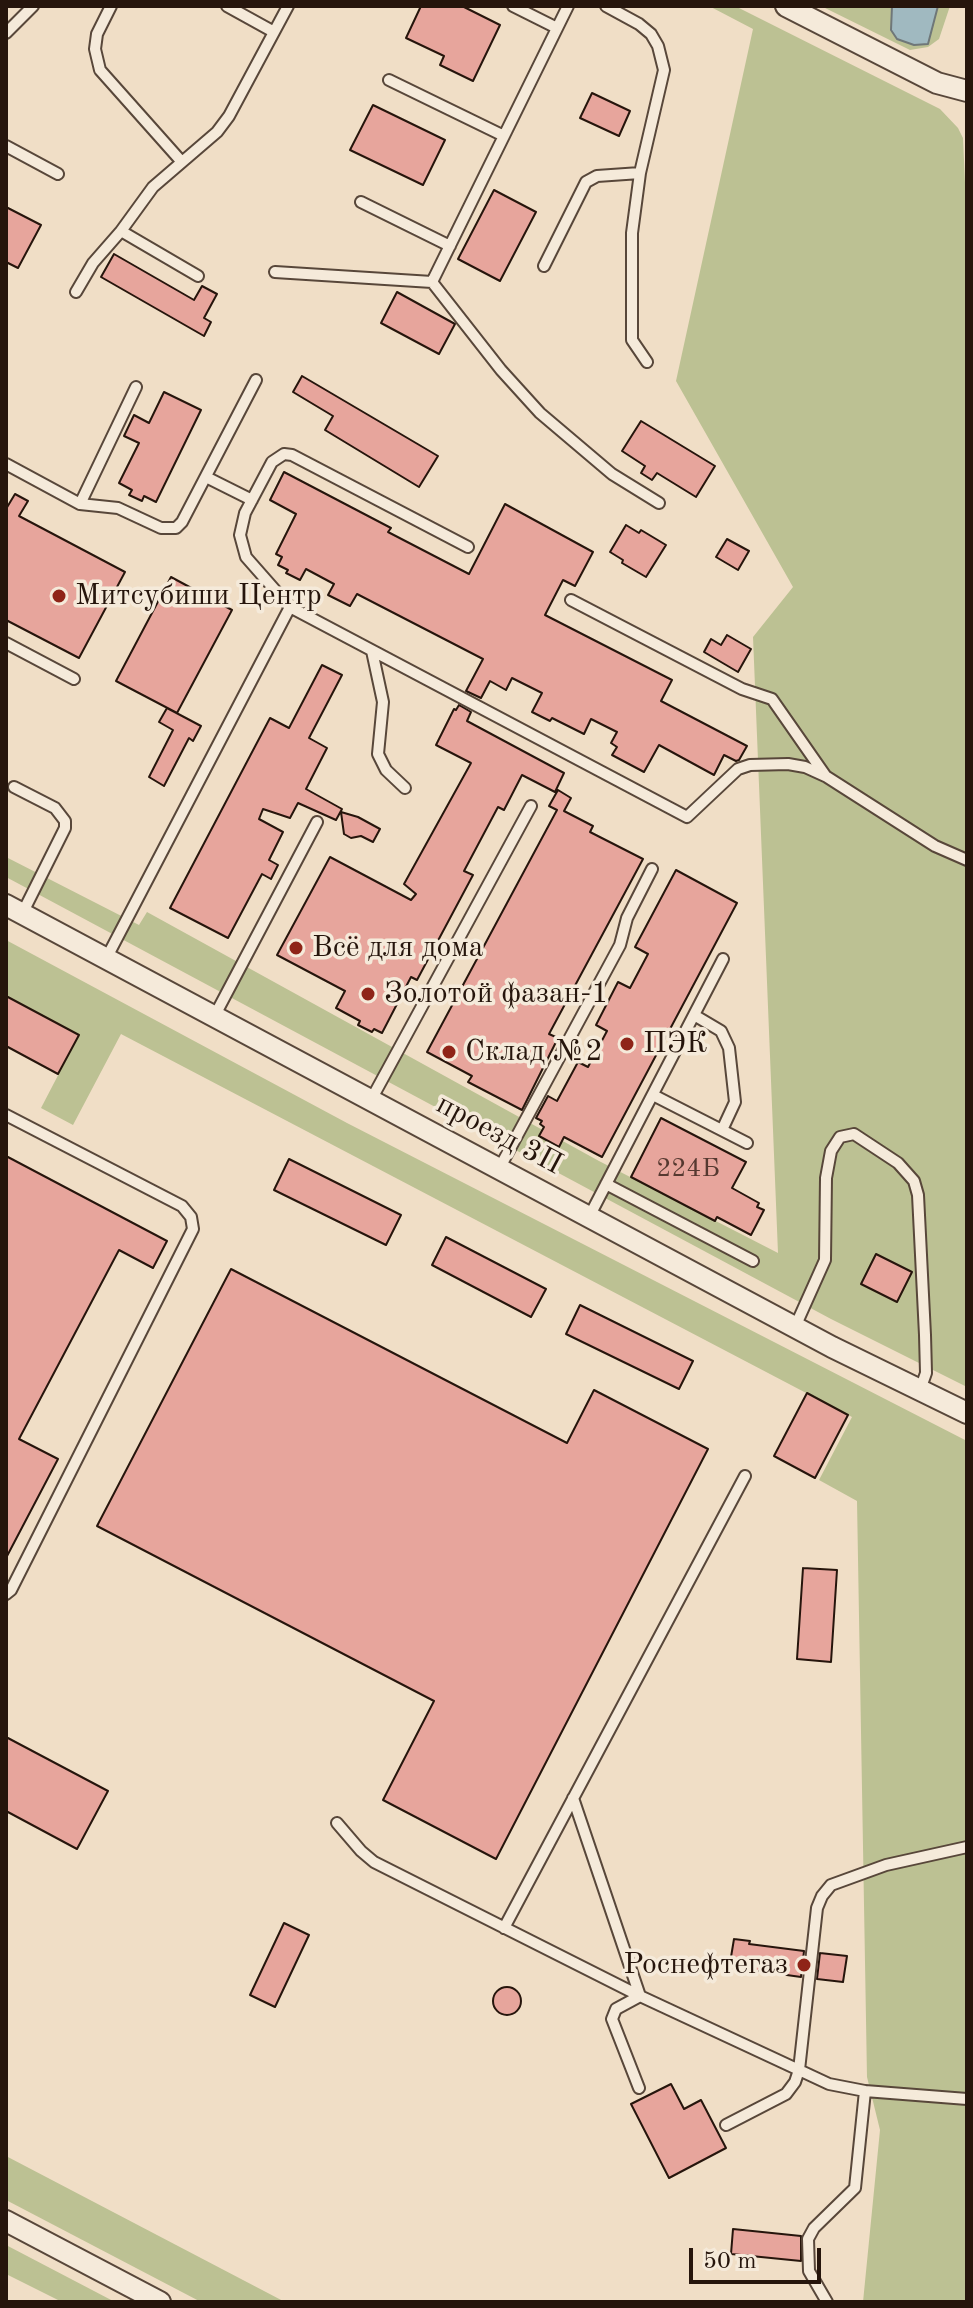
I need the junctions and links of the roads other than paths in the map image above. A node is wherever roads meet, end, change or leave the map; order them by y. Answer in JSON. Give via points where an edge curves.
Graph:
{"nodes":[{"id":1,"x":33,"y":6,"type":"edge"},
{"id":2,"x":111,"y":6,"type":"edge"},
{"id":3,"x":227,"y":6,"type":"edge"},
{"id":4,"x":288,"y":6,"type":"edge"},
{"id":5,"x":513,"y":6,"type":"edge"},
{"id":6,"x":568,"y":6,"type":"edge"},
{"id":7,"x":606,"y":6,"type":"edge"},
{"id":8,"x":793,"y":8,"type":"edge"},
{"id":9,"x":557,"y":28,"type":"junction"},
{"id":10,"x":274,"y":32,"type":"junction"},
{"id":11,"x":6,"y":33,"type":"edge"},
{"id":12,"x":389,"y":80,"type":"dead end"},
{"id":13,"x":967,"y":91,"type":"edge"},
{"id":14,"x":504,"y":136,"type":"junction"},
{"id":15,"x":6,"y":146,"type":"edge"},
{"id":16,"x":181,"y":161,"type":"junction"},
{"id":17,"x":640,"y":173,"type":"junction"},
{"id":18,"x":58,"y":174,"type":"dead end"},
{"id":19,"x":361,"y":202,"type":"dead end"},
{"id":20,"x":121,"y":231,"type":"junction"},
{"id":21,"x":450,"y":246,"type":"junction"},
{"id":22,"x":544,"y":266,"type":"dead end"},
{"id":23,"x":275,"y":272,"type":"dead end"},
{"id":24,"x":198,"y":276,"type":"dead end"},
{"id":25,"x":432,"y":282,"type":"junction"},
{"id":26,"x":76,"y":292,"type":"dead end"},
{"id":27,"x":647,"y":362,"type":"dead end"},
{"id":28,"x":256,"y":380,"type":"dead end"},
{"id":29,"x":136,"y":387,"type":"dead end"},
{"id":30,"x":6,"y":464,"type":"edge"},
{"id":31,"x":206,"y":477,"type":"junction"},
{"id":32,"x":252,"y":500,"type":"junction"},
{"id":33,"x":659,"y":503,"type":"dead end"},
{"id":34,"x":80,"y":504,"type":"junction"},
{"id":35,"x":468,"y":547,"type":"dead end"},
{"id":36,"x":571,"y":600,"type":"dead end"},
{"id":37,"x":290,"y":607,"type":"junction"},
{"id":38,"x":6,"y":643,"type":"edge"},
{"id":39,"x":372,"y":651,"type":"junction"},
{"id":40,"x":74,"y":679,"type":"dead end"},
{"id":41,"x":827,"y":777,"type":"junction"},
{"id":42,"x":14,"y":787,"type":"dead end"},
{"id":43,"x":405,"y":788,"type":"dead end"},
{"id":44,"x":531,"y":806,"type":"dead end"},
{"id":45,"x":317,"y":822,"type":"dead end"},
{"id":46,"x":967,"y":860,"type":"edge"},
{"id":47,"x":652,"y":869,"type":"dead end"},
{"id":48,"x":14,"y":909,"type":"edge"},
{"id":49,"x":106,"y":959,"type":"junction"},
{"id":50,"x":723,"y":959,"type":"dead end"},
{"id":51,"x":694,"y":1015,"type":"junction"},
{"id":52,"x":214,"y":1017,"type":"junction"},
{"id":53,"x":653,"y":1095,"type":"junction"},
{"id":54,"x":371,"y":1100,"type":"junction"},
{"id":55,"x":6,"y":1115,"type":"edge"},
{"id":56,"x":722,"y":1130,"type":"junction"},
{"id":57,"x":747,"y":1143,"type":"dead end"},
{"id":58,"x":499,"y":1169,"type":"junction"},
{"id":59,"x":606,"y":1184,"type":"junction"},
{"id":60,"x":589,"y":1217,"type":"junction"},
{"id":61,"x":753,"y":1261,"type":"dead end"},
{"id":62,"x":795,"y":1327,"type":"junction"},
{"id":63,"x":920,"y":1390,"type":"junction"},
{"id":64,"x":967,"y":1413,"type":"edge"},
{"id":65,"x":745,"y":1476,"type":"dead end"},
{"id":66,"x":6,"y":1594,"type":"edge"},
{"id":67,"x":573,"y":1798,"type":"junction"},
{"id":68,"x":337,"y":1823,"type":"dead end"},
{"id":69,"x":967,"y":1847,"type":"edge"},
{"id":70,"x":504,"y":1928,"type":"junction"},
{"id":71,"x":640,"y":1996,"type":"junction"},
{"id":72,"x":799,"y":2070,"type":"junction"},
{"id":73,"x":639,"y":2088,"type":"dead end"},
{"id":74,"x":865,"y":2091,"type":"junction"},
{"id":75,"x":967,"y":2099,"type":"edge"},
{"id":76,"x":726,"y":2125,"type":"dead end"},
{"id":77,"x":6,"y":2221,"type":"edge"},
{"id":78,"x":160,"y":2302,"type":"edge"},
{"id":79,"x":827,"y":2302,"type":"edge"}],
"edges":[{"from":1,"to":11,"type":"lane"},
{"from":2,"to":16,"type":"lane","via":[[97,34],[100,70]]},
{"from":3,"to":10,"type":"lane"},
{"from":4,"to":10,"type":"lane"},
{"from":5,"to":9,"type":"lane"},
{"from":6,"to":9,"type":"lane"},
{"from":7,"to":17,"type":"lane","via":[[651,34],[663,60],[663,82]]},
{"from":8,"to":13,"type":"street","via":[[937,83]]},
{"from":9,"to":14,"type":"lane"},
{"from":10,"to":16,"type":"lane","via":[[229,116]]},
{"from":12,"to":14,"type":"lane"},
{"from":14,"to":21,"type":"lane"},
{"from":15,"to":18,"type":"lane"},
{"from":16,"to":20,"type":"lane","via":[[153,187]]},
{"from":17,"to":22,"type":"lane","via":[[597,176],[586,182]]},
{"from":17,"to":27,"type":"lane","via":[[632,233],[631,331]]},
{"from":19,"to":21,"type":"lane"},
{"from":20,"to":24,"type":"lane"},
{"from":20,"to":26,"type":"lane"},
{"from":21,"to":25,"type":"lane"},
{"from":23,"to":25,"type":"lane"},
{"from":25,"to":33,"type":"lane","via":[[540,413],[597,462]]},
{"from":28,"to":31,"type":"lane"},
{"from":29,"to":34,"type":"lane"},
{"from":30,"to":34,"type":"lane"},
{"from":31,"to":32,"type":"lane"},
{"from":31,"to":34,"type":"lane","via":[[182,522],[168,530],[118,508]]},
{"from":32,"to":35,"type":"lane","via":[[272,462],[292,455]]},
{"from":32,"to":37,"type":"lane","via":[[242,523],[242,547]]},
{"from":36,"to":41,"type":"lane","via":[[742,689],[772,699]]},
{"from":37,"to":39,"type":"lane"},
{"from":37,"to":49,"type":"lane"},
{"from":38,"to":40,"type":"lane"},
{"from":39,"to":41,"type":"lane","via":[[687,817],[738,769],[750,765],[788,764]]},
{"from":39,"to":43,"type":"lane","via":[[383,702],[378,754]]},
{"from":41,"to":46,"type":"lane","via":[[935,846]]},
{"from":42,"to":48,"type":"lane","via":[[55,808],[65,821]]},
{"from":44,"to":54,"type":"lane"},
{"from":45,"to":52,"type":"lane"},
{"from":47,"to":58,"type":"lane","via":[[627,918],[620,945]]},
{"from":48,"to":49,"type":"street","name":"проезд 3П"},
{"from":49,"to":52,"type":"street","name":"проезд 3П"},
{"from":50,"to":51,"type":"lane"},
{"from":51,"to":53,"type":"lane"},
{"from":51,"to":56,"type":"lane","via":[[721,1031],[729,1048],[735,1102]]},
{"from":52,"to":54,"type":"street","name":"проезд 3П"},
{"from":53,"to":56,"type":"lane"},
{"from":53,"to":59,"type":"lane"},
{"from":54,"to":58,"type":"street","name":"проезд 3П"},
{"from":55,"to":66,"type":"lane","via":[[182,1206],[193,1229]]},
{"from":56,"to":57,"type":"lane"},
{"from":58,"to":60,"type":"street","name":"проезд 3П"},
{"from":59,"to":60,"type":"lane"},
{"from":59,"to":61,"type":"lane"},
{"from":60,"to":62,"type":"street","name":"проезд 3П"},
{"from":62,"to":63,"type":"street","name":"проезд 3П"},
{"from":62,"to":63,"type":"lane","via":[[825,1260],[831,1151],[840,1137],[854,1134],[898,1163],[914,1181],[918,1195],[926,1373]]},
{"from":63,"to":64,"type":"street","name":"проезд 3П"},
{"from":65,"to":67,"type":"lane"},
{"from":67,"to":70,"type":"lane"},
{"from":67,"to":71,"type":"lane"},
{"from":68,"to":70,"type":"lane","via":[[374,1862]]},
{"from":69,"to":72,"type":"lane","via":[[886,1865],[831,1885],[822,1896]]},
{"from":70,"to":71,"type":"lane"},
{"from":71,"to":72,"type":"lane"},
{"from":71,"to":73,"type":"lane","via":[[616,2009],[612,2019]]},
{"from":72,"to":74,"type":"lane","via":[[829,2084]]},
{"from":72,"to":76,"type":"lane","via":[[786,2094]]},
{"from":74,"to":75,"type":"lane"},
{"from":74,"to":79,"type":"lane","via":[[855,2188],[808,2239],[809,2271]]},
{"from":77,"to":78,"type":"street"}]}
